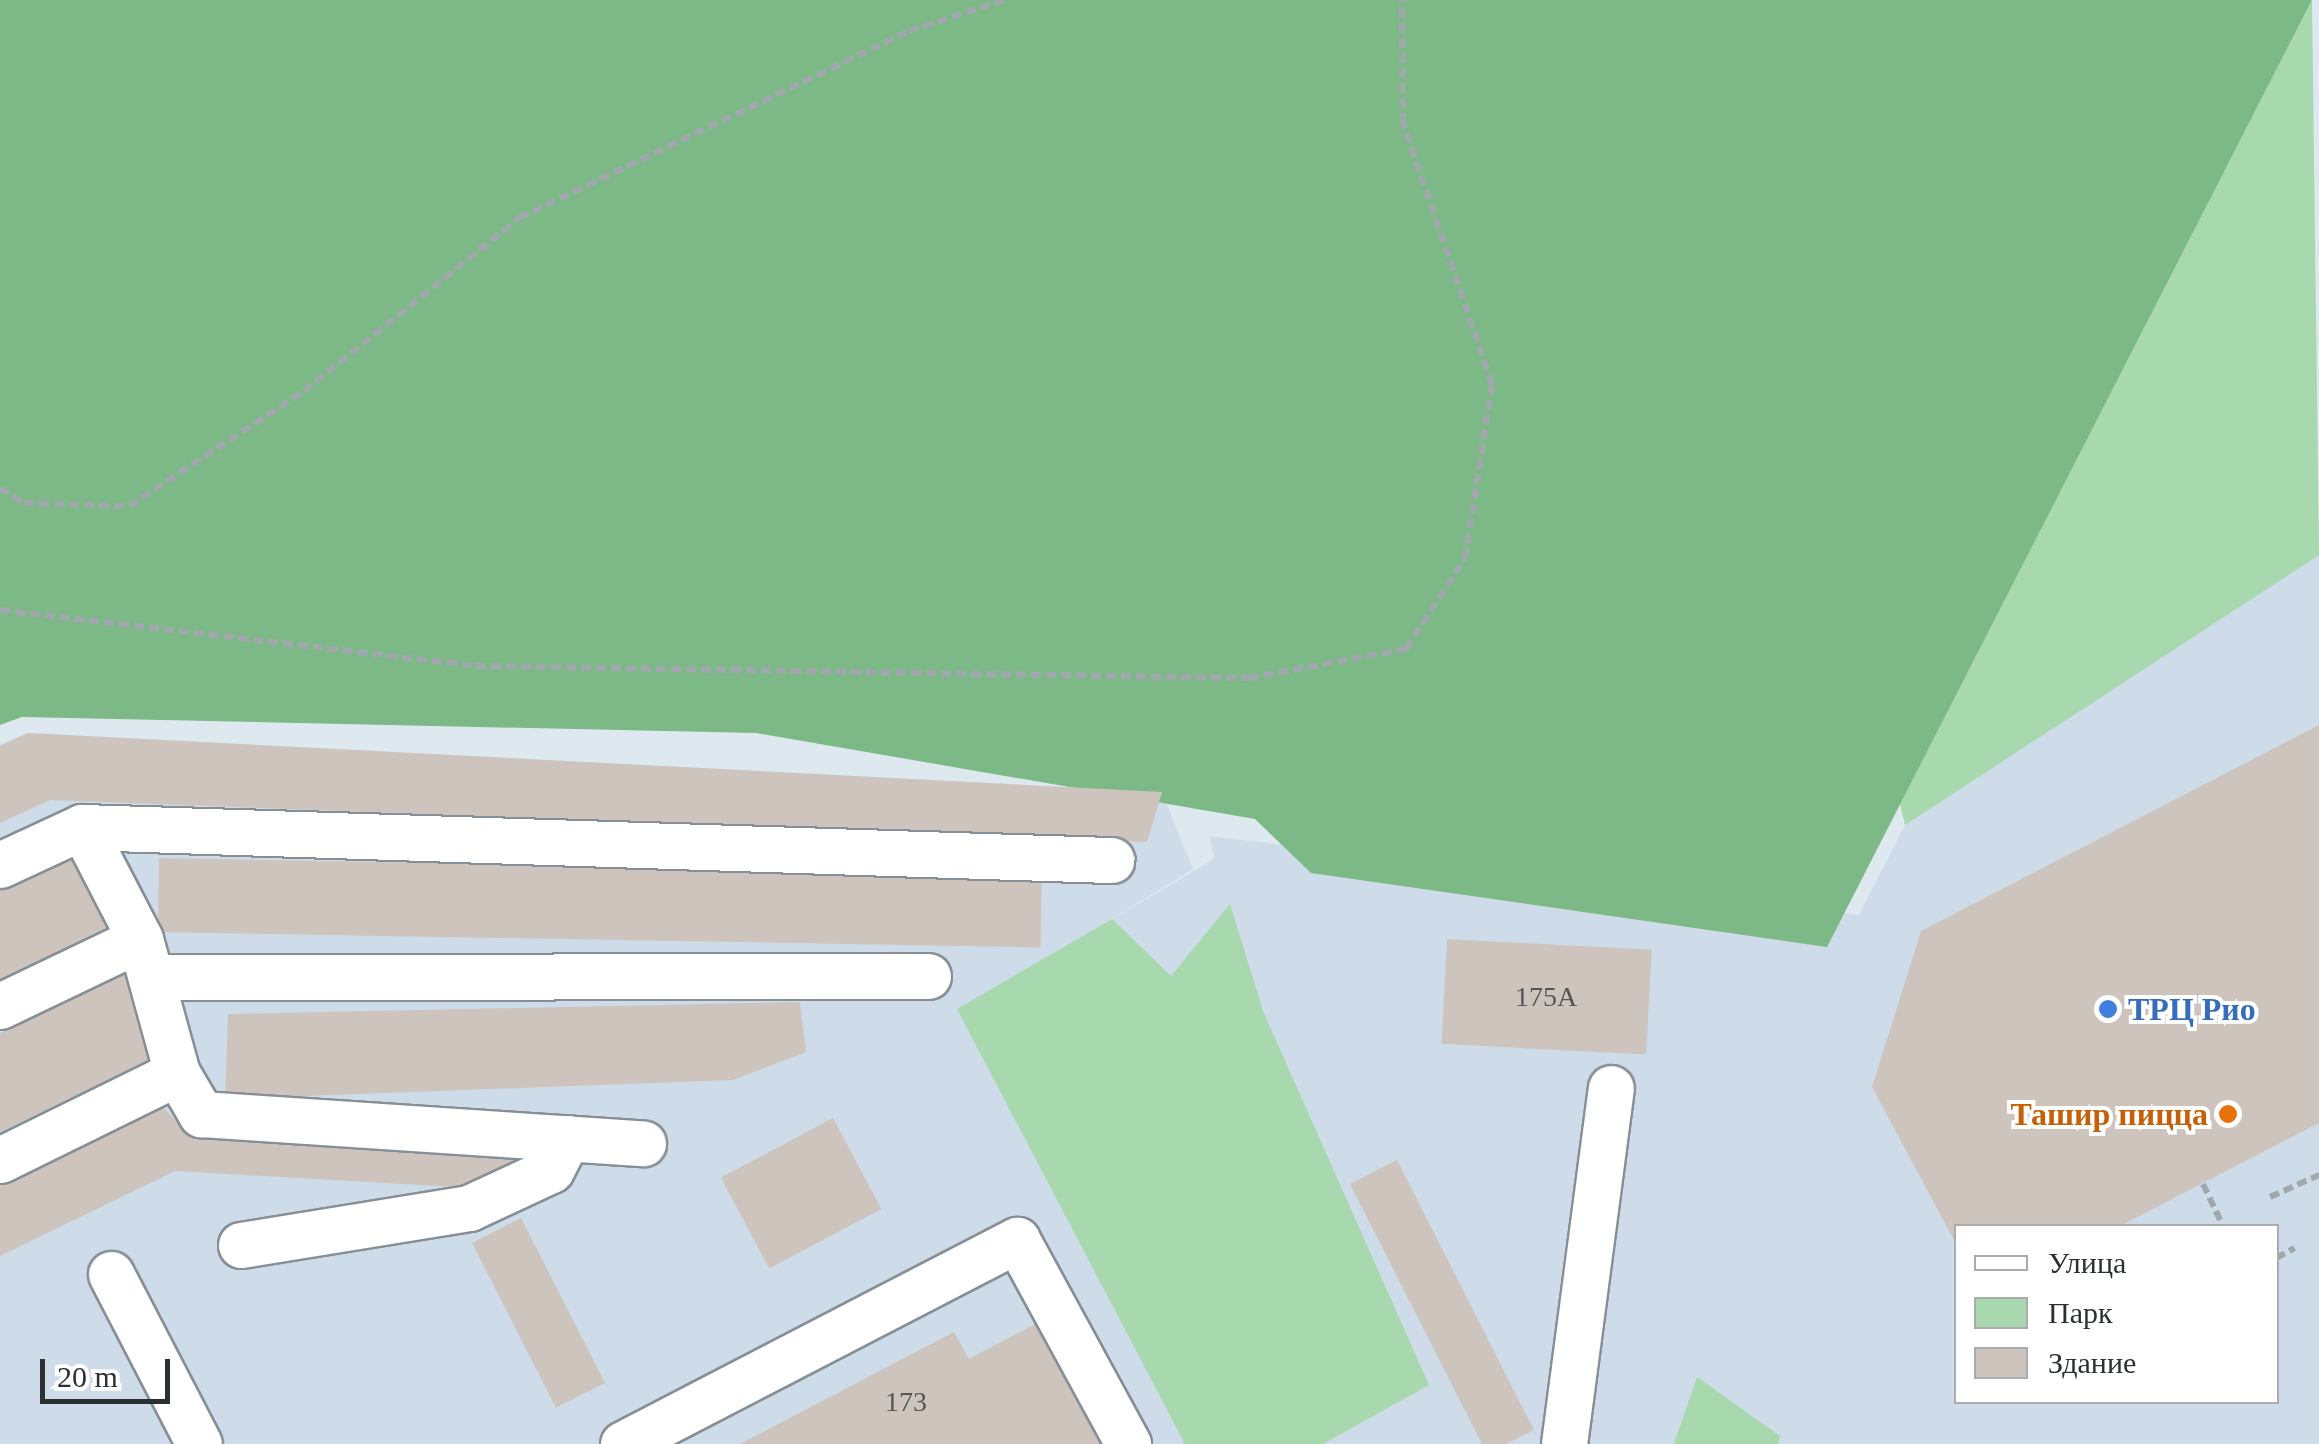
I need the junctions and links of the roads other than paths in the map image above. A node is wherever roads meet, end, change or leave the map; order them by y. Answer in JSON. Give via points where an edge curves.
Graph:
{"nodes":[{"id":1,"x":82,"y":828,"type":"junction"},
{"id":2,"x":1111,"y":860,"type":"dead end"},
{"id":3,"x":0,"y":864,"type":"edge"},
{"id":4,"x":147,"y":958,"type":"junction"},
{"id":5,"x":928,"y":976,"type":"dead end"},
{"id":6,"x":0,"y":1006,"type":"edge"},
{"id":7,"x":177,"y":1072,"type":"junction"},
{"id":8,"x":1611,"y":1088,"type":"dead end"},
{"id":9,"x":566,"y":1138,"type":"junction"},
{"id":10,"x":643,"y":1143,"type":"dead end"},
{"id":11,"x":0,"y":1160,"type":"edge"},
{"id":12,"x":241,"y":1245,"type":"dead end"},
{"id":13,"x":111,"y":1274,"type":"dead end"},
{"id":14,"x":199,"y":1444,"type":"edge"},
{"id":15,"x":623,"y":1444,"type":"edge"},
{"id":16,"x":1128,"y":1444,"type":"edge"},
{"id":17,"x":1564,"y":1444,"type":"edge"}],
"edges":[{"from":1,"to":2,"type":"lane"},
{"from":1,"to":3,"type":"lane"},
{"from":1,"to":4,"type":"lane"},
{"from":4,"to":5,"type":"lane"},
{"from":4,"to":6,"type":"lane"},
{"from":4,"to":7,"type":"lane"},
{"from":7,"to":9,"type":"lane","via":[[201,1114]]},
{"from":7,"to":11,"type":"lane"},
{"from":8,"to":17,"type":"lane"},
{"from":9,"to":10,"type":"lane"},
{"from":9,"to":12,"type":"lane","via":[[551,1170],[469,1208]]},
{"from":13,"to":14,"type":"lane"},
{"from":15,"to":16,"type":"lane","via":[[1016,1240]]}]}
